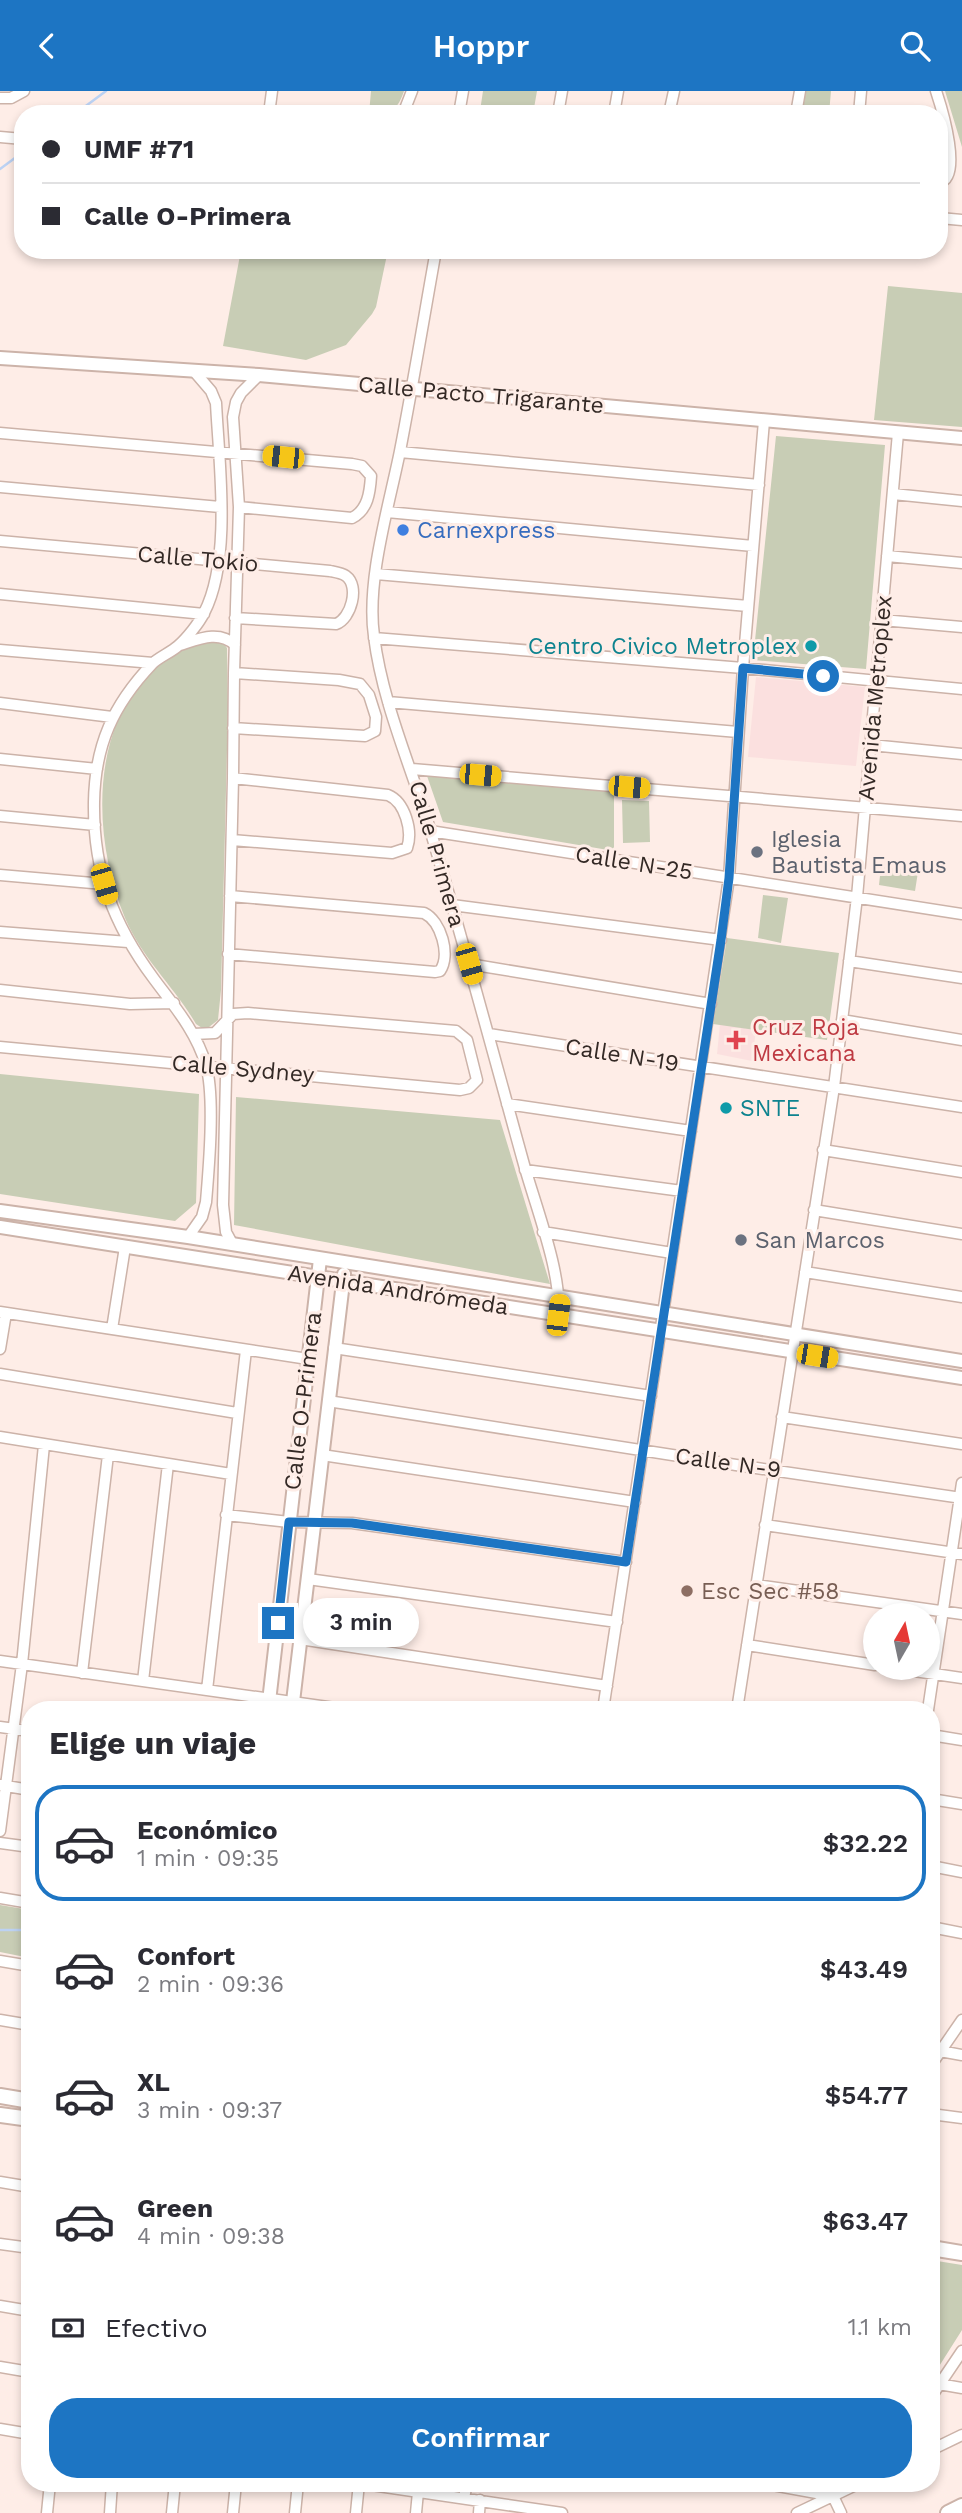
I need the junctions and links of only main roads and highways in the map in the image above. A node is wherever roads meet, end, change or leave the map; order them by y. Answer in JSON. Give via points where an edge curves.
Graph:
{"nodes":[{"id":1,"x":0,"y":2096,"type":"edge"},
{"id":2,"x":21,"y":2100,"type":"edge"},
{"id":3,"x":0,"y":2115,"type":"edge"},
{"id":4,"x":21,"y":2118,"type":"edge"},
{"id":5,"x":940,"y":2249,"type":"edge"},
{"id":6,"x":962,"y":2253,"type":"edge"},
{"id":7,"x":962,"y":2506,"type":"edge"},
{"id":8,"x":948,"y":2513,"type":"edge"}],
"edges":[{"from":1,"to":2,"type":"main road"},
{"from":3,"to":4,"type":"main road"},
{"from":5,"to":6,"type":"main road"},
{"from":7,"to":8,"type":"main road"}]}
